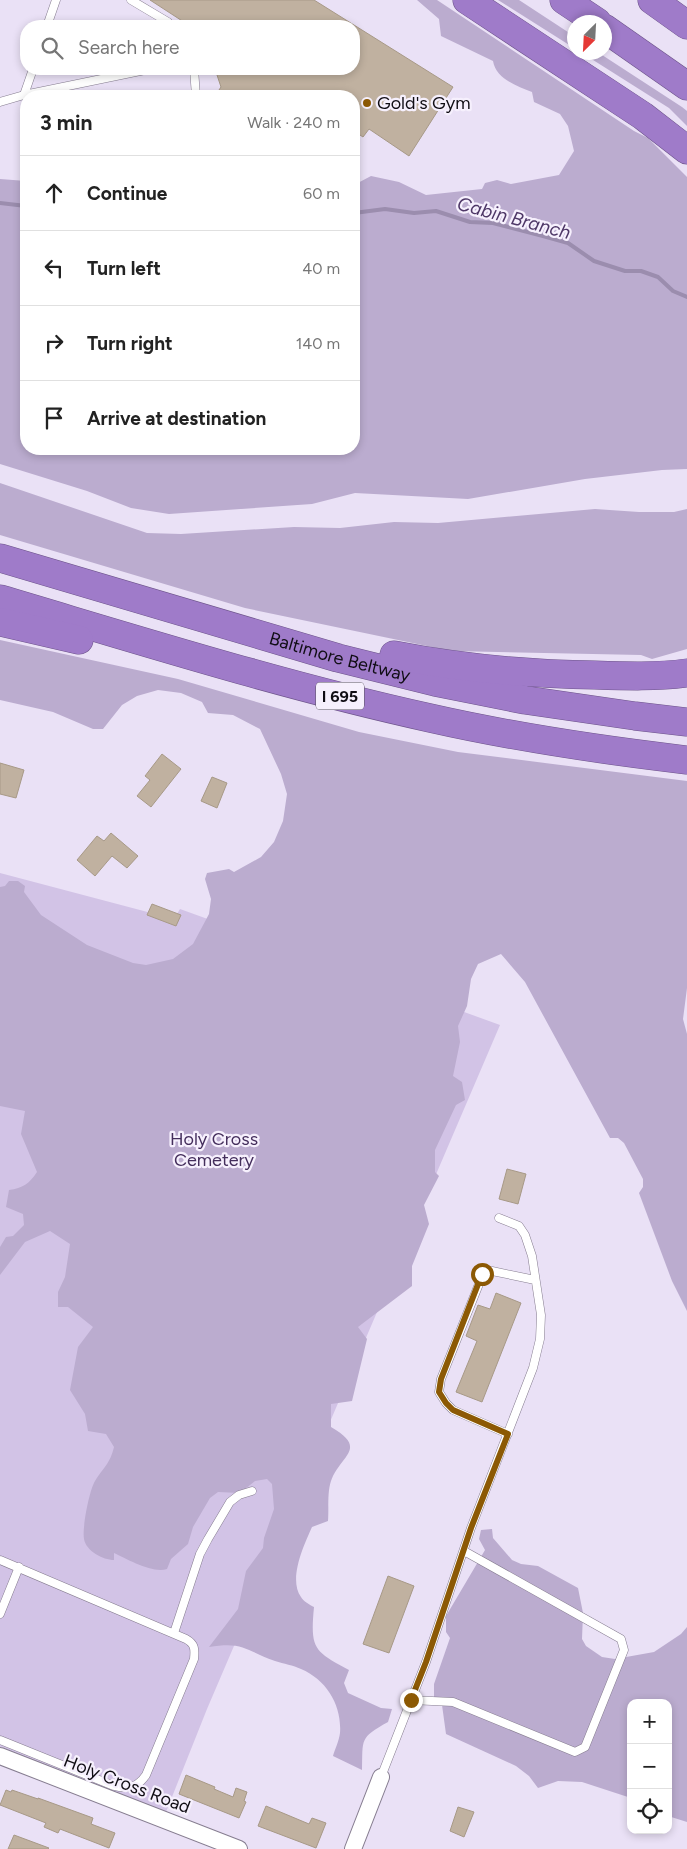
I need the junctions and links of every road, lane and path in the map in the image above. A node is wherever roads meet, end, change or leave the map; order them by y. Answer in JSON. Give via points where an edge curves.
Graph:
{"nodes":[{"id":1,"x":56,"y":0,"type":"edge"},
{"id":2,"x":131,"y":0,"type":"edge"},
{"id":3,"x":467,"y":0,"type":"edge"},
{"id":4,"x":564,"y":0,"type":"edge"},
{"id":5,"x":652,"y":0,"type":"edge"},
{"id":6,"x":666,"y":0,"type":"edge"},
{"id":7,"x":687,"y":14,"type":"edge"},
{"id":8,"x":586,"y":15,"type":"edge"},
{"id":9,"x":49,"y":20,"type":"edge"},
{"id":10,"x":165,"y":20,"type":"edge"},
{"id":11,"x":687,"y":25,"type":"edge"},
{"id":12,"x":612,"y":34,"type":"edge"},
{"id":13,"x":31,"y":75,"type":"edge"},
{"id":14,"x":121,"y":75,"type":"edge"},
{"id":15,"x":194,"y":75,"type":"edge"},
{"id":16,"x":687,"y":86,"type":"edge"},
{"id":17,"x":26,"y":90,"type":"edge"},
{"id":18,"x":48,"y":90,"type":"edge"},
{"id":19,"x":196,"y":90,"type":"edge"},
{"id":20,"x":20,"y":96,"type":"edge"},
{"id":21,"x":0,"y":102,"type":"edge"},
{"id":22,"x":687,"y":150,"type":"edge"},
{"id":23,"x":0,"y":558,"type":"edge"},
{"id":24,"x":0,"y":599,"type":"edge"},
{"id":25,"x":201,"y":619,"type":"junction"},
{"id":26,"x":0,"y":622,"type":"edge"},
{"id":27,"x":687,"y":672,"type":"edge"},
{"id":28,"x":294,"y":684,"type":"junction"},
{"id":29,"x":687,"y":722,"type":"edge"},
{"id":30,"x":687,"y":760,"type":"edge"},
{"id":31,"x":499,"y":1218,"type":"dead end"},
{"id":32,"x":536,"y":1280,"type":"junction"},
{"id":33,"x":508,"y":1434,"type":"junction"},
{"id":34,"x":252,"y":1491,"type":"dead end"},
{"id":35,"x":464,"y":1551,"type":"junction"},
{"id":36,"x":0,"y":1560,"type":"edge"},
{"id":37,"x":19,"y":1568,"type":"junction"},
{"id":38,"x":0,"y":1614,"type":"edge"},
{"id":39,"x":174,"y":1634,"type":"junction"},
{"id":40,"x":411,"y":1700,"type":"junction"},
{"id":41,"x":0,"y":1740,"type":"edge"},
{"id":42,"x":0,"y":1756,"type":"edge"},
{"id":43,"x":381,"y":1777,"type":"joint"},
{"id":44,"x":239,"y":1849,"type":"edge"},
{"id":45,"x":353,"y":1849,"type":"edge"}],
"edges":[{"from":1,"to":9,"type":"lane"},
{"from":2,"to":10,"type":"lane"},
{"from":3,"to":22,"type":"highway","via":[[643,116]]},
{"from":4,"to":8,"type":"highway"},
{"from":5,"to":11,"type":"highway"},
{"from":6,"to":7,"type":"highway"},
{"from":12,"to":16,"type":"highway"},
{"from":13,"to":17,"type":"lane"},
{"from":14,"to":18,"type":"lane"},
{"from":15,"to":19,"type":"lane"},
{"from":20,"to":21,"type":"lane"},
{"from":23,"to":25,"type":"highway","name":"Baltimore Beltway","number":"I 695"},
{"from":24,"to":28,"type":"highway","name":"Baltimore Beltway","number":"I 695"},
{"from":25,"to":27,"type":"highway","via":[[419,660],[514,672],[633,676]]},
{"from":25,"to":29,"type":"highway","name":"Baltimore Beltway","number":"I 695","via":[[435,682],[525,700]]},
{"from":26,"to":28,"type":"highway"},
{"from":28,"to":30,"type":"highway","name":"Baltimore Beltway","number":"I 695","via":[[508,734]]},
{"from":31,"to":32,"type":"lane","via":[[519,1226],[525,1236]]},
{"from":32,"to":33,"type":"lane","via":[[541,1315],[540,1339],[533,1368]]},
{"from":32,"to":33,"type":"lane","via":[[492,1271],[482,1274],[441,1379],[439,1392],[453,1410]]},
{"from":33,"to":35,"type":"lane"},
{"from":34,"to":39,"type":"lane","via":[[239,1494],[230,1502],[208,1539]]},
{"from":35,"to":40,"type":"lane"},
{"from":35,"to":40,"type":"lane","via":[[621,1639],[624,1650],[585,1747],[575,1752],[453,1702]]},
{"from":36,"to":37,"type":"lane"},
{"from":37,"to":38,"type":"lane"},
{"from":37,"to":39,"type":"lane"},
{"from":39,"to":41,"type":"lane","via":[[192,1642],[194,1658],[146,1775],[133,1787],[114,1786]]},
{"from":40,"to":43,"type":"lane"},
{"from":42,"to":44,"type":"street","name":"Holy Cross Road"},
{"from":43,"to":45,"type":"street"}]}
